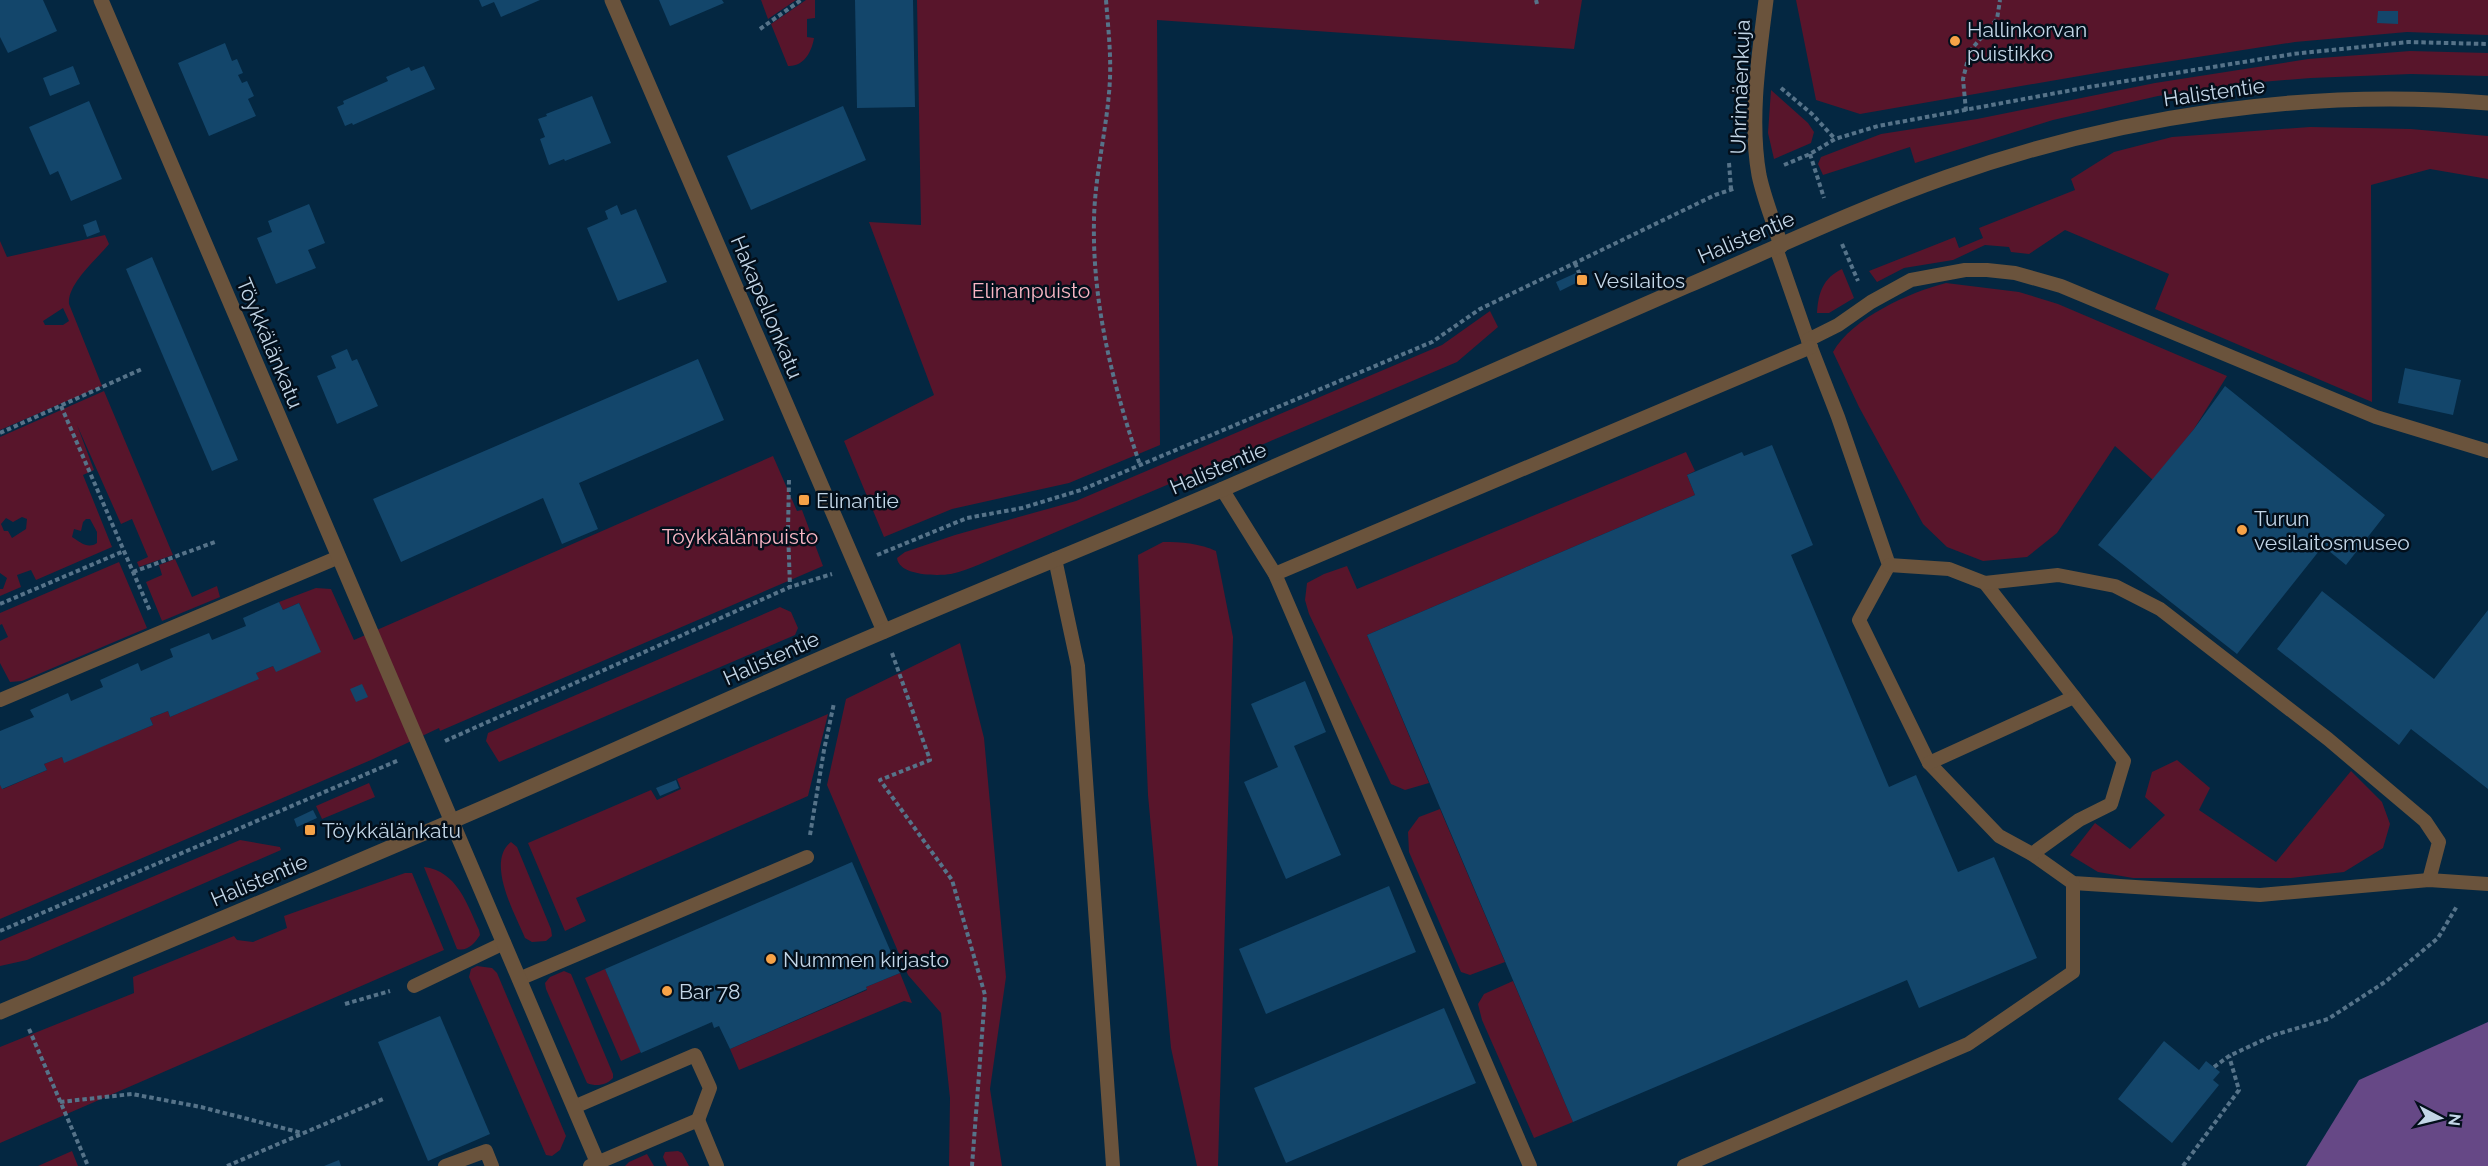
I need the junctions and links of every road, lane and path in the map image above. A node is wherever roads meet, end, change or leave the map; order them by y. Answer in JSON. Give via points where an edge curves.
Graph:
{"nodes":[{"id":1,"x":101,"y":0,"type":"edge"},
{"id":2,"x":612,"y":0,"type":"edge"},
{"id":3,"x":801,"y":0,"type":"edge"},
{"id":4,"x":1106,"y":0,"type":"edge"},
{"id":5,"x":1766,"y":0,"type":"edge"},
{"id":6,"x":2000,"y":0,"type":"edge"},
{"id":7,"x":760,"y":29,"type":"dead end"},
{"id":8,"x":2488,"y":45,"type":"edge"},
{"id":9,"x":1759,"y":75,"type":"junction"},
{"id":10,"x":2488,"y":103,"type":"edge"},
{"id":11,"x":1966,"y":111,"type":"junction"},
{"id":12,"x":1835,"y":139,"type":"junction"},
{"id":13,"x":1810,"y":154,"type":"junction"},
{"id":14,"x":1777,"y":168,"type":"dead end"},
{"id":15,"x":1740,"y":187,"type":"dead end"},
{"id":16,"x":1823,"y":194,"type":"dead end"},
{"id":17,"x":1778,"y":247,"type":"junction"},
{"id":18,"x":1575,"y":263,"type":"junction"},
{"id":19,"x":1851,"y":265,"type":"dead end"},
{"id":20,"x":1855,"y":277,"type":"dead end"},
{"id":21,"x":1582,"y":280,"type":"dead end"},
{"id":22,"x":1810,"y":344,"type":"junction"},
{"id":23,"x":142,"y":369,"type":"dead end"},
{"id":24,"x":61,"y":406,"type":"junction"},
{"id":25,"x":0,"y":433,"type":"edge"},
{"id":26,"x":2488,"y":451,"type":"edge"},
{"id":27,"x":1140,"y":465,"type":"junction"},
{"id":28,"x":789,"y":477,"type":"dead end"},
{"id":29,"x":1222,"y":489,"type":"junction"},
{"id":30,"x":215,"y":542,"type":"dead end"},
{"id":31,"x":124,"y":550,"type":"junction"},
{"id":32,"x":339,"y":557,"type":"junction"},
{"id":33,"x":1055,"y":559,"type":"junction"},
{"id":34,"x":855,"y":564,"type":"junction"},
{"id":35,"x":1889,"y":565,"type":"junction"},
{"id":36,"x":133,"y":572,"type":"junction"},
{"id":37,"x":1275,"y":574,"type":"junction"},
{"id":38,"x":1985,"y":583,"type":"junction"},
{"id":39,"x":0,"y":604,"type":"edge"},
{"id":40,"x":884,"y":631,"type":"junction"},
{"id":41,"x":160,"y":633,"type":"junction"},
{"id":42,"x":2074,"y":697,"type":"junction"},
{"id":43,"x":0,"y":700,"type":"edge"},
{"id":44,"x":834,"y":703,"type":"dead end"},
{"id":45,"x":1929,"y":763,"type":"junction"},
{"id":46,"x":452,"y":821,"type":"junction"},
{"id":47,"x":2032,"y":854,"type":"junction"},
{"id":48,"x":807,"y":857,"type":"joint"},
{"id":49,"x":2429,"y":880,"type":"junction"},
{"id":50,"x":2470,"y":882,"type":"junction"},
{"id":51,"x":2073,"y":883,"type":"junction"},
{"id":52,"x":2488,"y":884,"type":"edge"},
{"id":53,"x":504,"y":943,"type":"junction"},
{"id":54,"x":519,"y":979,"type":"junction"},
{"id":55,"x":414,"y":986,"type":"joint"},
{"id":56,"x":345,"y":1004,"type":"dead end"},
{"id":57,"x":0,"y":1012,"type":"edge"},
{"id":58,"x":29,"y":1029,"type":"dead end"},
{"id":59,"x":2229,"y":1056,"type":"junction"},
{"id":60,"x":2214,"y":1067,"type":"dead end"},
{"id":61,"x":383,"y":1098,"type":"dead end"},
{"id":62,"x":60,"y":1102,"type":"junction"},
{"id":63,"x":574,"y":1107,"type":"junction"},
{"id":64,"x":698,"y":1120,"type":"junction"},
{"id":65,"x":302,"y":1133,"type":"junction"},
{"id":66,"x":596,"y":1165,"type":"edge"},
{"id":67,"x":88,"y":1166,"type":"edge"},
{"id":68,"x":227,"y":1166,"type":"edge"},
{"id":69,"x":445,"y":1166,"type":"edge"},
{"id":70,"x":492,"y":1166,"type":"edge"},
{"id":71,"x":717,"y":1166,"type":"edge"},
{"id":72,"x":972,"y":1166,"type":"edge"},
{"id":73,"x":1113,"y":1166,"type":"edge"},
{"id":74,"x":1530,"y":1166,"type":"edge"},
{"id":75,"x":1684,"y":1166,"type":"edge"},
{"id":76,"x":2183,"y":1166,"type":"edge"}],
"edges":[{"from":1,"to":32,"type":"street","name":"Töykkälänkatu"},
{"from":2,"to":34,"type":"street","name":"Hakapellonkatu"},
{"from":3,"to":7,"type":"path"},
{"from":4,"to":27,"type":"path","via":[[1110,77],[1094,217],[1095,271],[1110,364]]},
{"from":5,"to":9,"type":"street","name":"Uhrimäenkuja"},
{"from":6,"to":11,"type":"path","via":[[1997,19],[1970,51],[1963,79]]},
{"from":8,"to":11,"type":"path","via":[[2408,42],[2293,54]]},
{"from":9,"to":12,"type":"path","via":[[1772,80]]},
{"from":9,"to":17,"type":"street","name":"Uhrimäenkuja","via":[[1757,161]]},
{"from":10,"to":17,"type":"street","name":"Halistentie","via":[[2311,102],[2160,120],[2060,143],[1953,175]]},
{"from":11,"to":12,"type":"path","via":[[1878,126]]},
{"from":12,"to":13,"type":"path"},
{"from":13,"to":14,"type":"path"},
{"from":13,"to":16,"type":"path"},
{"from":15,"to":18,"type":"path","via":[[1715,195]]},
{"from":17,"to":22,"type":"lane"},
{"from":17,"to":29,"type":"street","name":"Halistentie"},
{"from":18,"to":21,"type":"path"},
{"from":18,"to":27,"type":"path","via":[[1480,309],[1432,342]]},
{"from":19,"to":20,"type":"path"},
{"from":22,"to":26,"type":"lane","via":[[1911,280],[1965,270],[2015,273],[2061,286],[2376,417]]},
{"from":22,"to":35,"type":"lane"},
{"from":22,"to":37,"type":"lane"},
{"from":23,"to":24,"type":"path"},
{"from":24,"to":25,"type":"path"},
{"from":24,"to":31,"type":"path"},
{"from":27,"to":34,"type":"path","via":[[1057,498],[943,526]]},
{"from":28,"to":34,"type":"path","via":[[790,587]]},
{"from":29,"to":33,"type":"street","name":"Halistentie"},
{"from":29,"to":37,"type":"lane"},
{"from":30,"to":36,"type":"path"},
{"from":31,"to":36,"type":"path"},
{"from":31,"to":39,"type":"path"},
{"from":32,"to":41,"type":"lane"},
{"from":32,"to":46,"type":"street","name":"Töykkälänkatu"},
{"from":33,"to":40,"type":"street","name":"Halistentie"},
{"from":33,"to":73,"type":"lane","via":[[1078,666]]},
{"from":34,"to":40,"type":"street","name":"Hakapellonkatu"},
{"from":35,"to":38,"type":"lane","via":[[1949,569]]},
{"from":35,"to":45,"type":"lane","via":[[1859,620]]},
{"from":36,"to":41,"type":"path"},
{"from":37,"to":74,"type":"lane"},
{"from":38,"to":42,"type":"lane"},
{"from":38,"to":49,"type":"lane","via":[[2058,575],[2115,586],[2160,609],[2328,739],[2425,821],[2439,842]]},
{"from":40,"to":46,"type":"street","name":"Halistentie"},
{"from":40,"to":72,"type":"path","via":[[930,760],[880,780],[952,880],[985,995]]},
{"from":41,"to":43,"type":"lane"},
{"from":42,"to":45,"type":"lane"},
{"from":42,"to":47,"type":"lane","via":[[2124,761],[2111,804],[2079,820]]},
{"from":44,"to":48,"type":"path"},
{"from":45,"to":47,"type":"lane","via":[[1998,836]]},
{"from":46,"to":53,"type":"street","name":"Töykkälänkatu"},
{"from":46,"to":57,"type":"street","name":"Halistentie"},
{"from":47,"to":51,"type":"lane"},
{"from":48,"to":54,"type":"lane"},
{"from":49,"to":50,"type":"lane"},
{"from":49,"to":51,"type":"lane","via":[[2260,895]]},
{"from":50,"to":52,"type":"lane"},
{"from":50,"to":59,"type":"path","via":[[2438,938],[2385,982],[2328,1018],[2274,1035]]},
{"from":51,"to":75,"type":"lane","via":[[2073,972],[1968,1044]]},
{"from":53,"to":54,"type":"street","name":"Töykkälänkatu"},
{"from":53,"to":55,"type":"lane"},
{"from":54,"to":63,"type":"street","name":"Töykkälänkatu"},
{"from":55,"to":56,"type":"path"},
{"from":58,"to":62,"type":"path"},
{"from":59,"to":60,"type":"path"},
{"from":59,"to":76,"type":"path","via":[[2239,1090]]},
{"from":61,"to":65,"type":"path"},
{"from":62,"to":65,"type":"path","via":[[132,1094]]},
{"from":62,"to":67,"type":"path"},
{"from":63,"to":64,"type":"lane","via":[[695,1055],[710,1088]]},
{"from":63,"to":66,"type":"street","name":"Töykkälänkatu"},
{"from":64,"to":66,"type":"lane"},
{"from":64,"to":71,"type":"lane"},
{"from":65,"to":68,"type":"path"},
{"from":69,"to":70,"type":"lane","via":[[486,1151]]}]}
